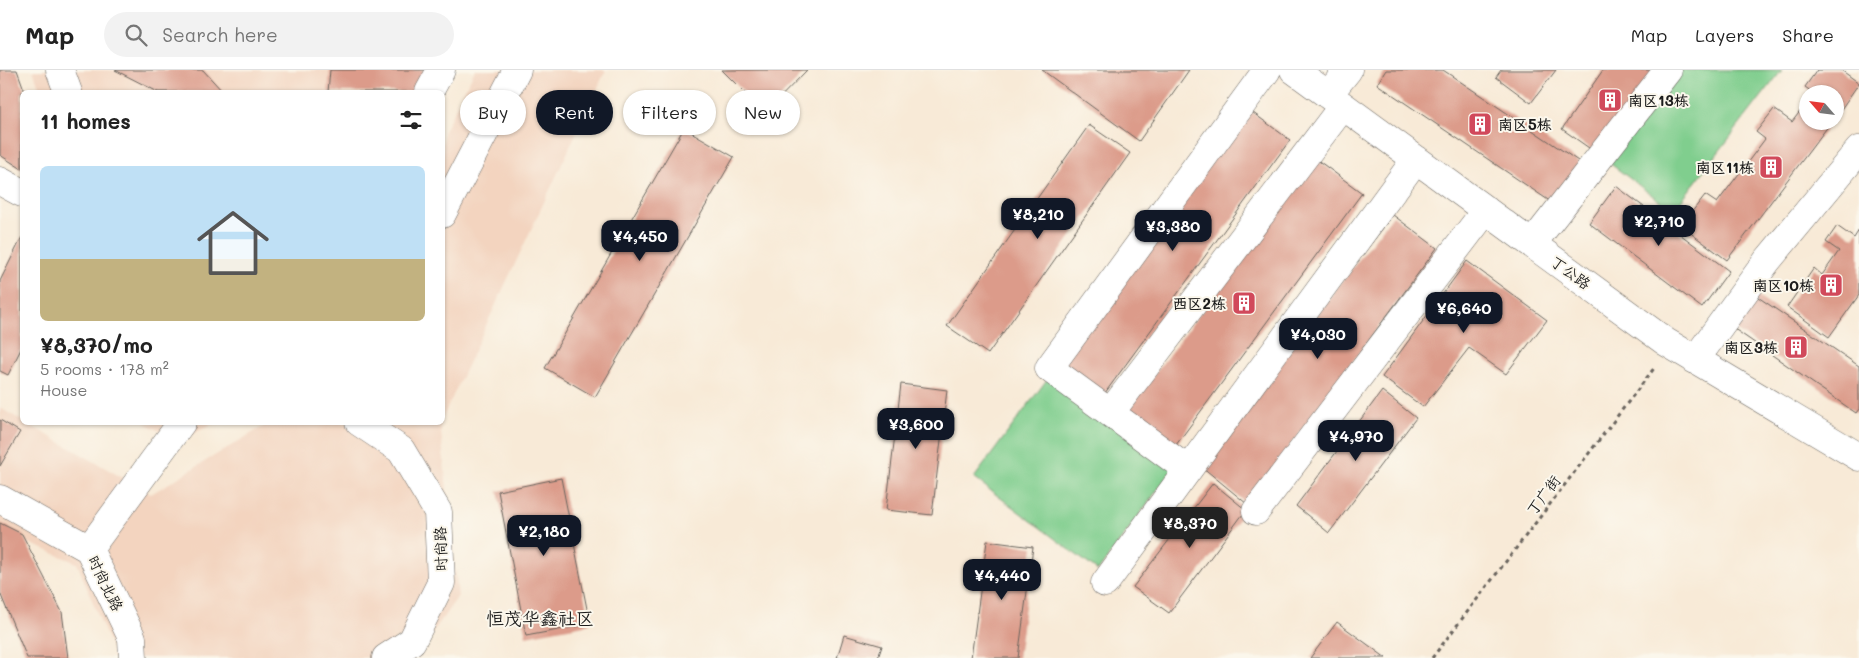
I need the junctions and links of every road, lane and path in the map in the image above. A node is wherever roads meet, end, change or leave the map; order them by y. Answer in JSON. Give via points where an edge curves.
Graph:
{"nodes":[{"id":1,"x":60,"y":70,"type":"edge"},
{"id":2,"x":441,"y":70,"type":"edge"},
{"id":3,"x":517,"y":70,"type":"edge"},
{"id":4,"x":1267,"y":70,"type":"edge"},
{"id":5,"x":1294,"y":70,"type":"edge"},
{"id":6,"x":1348,"y":70,"type":"edge"},
{"id":7,"x":1668,"y":70,"type":"edge"},
{"id":8,"x":67,"y":90,"type":"edge"},
{"id":9,"x":430,"y":90,"type":"edge"},
{"id":10,"x":1336,"y":100,"type":"junction"},
{"id":11,"x":1859,"y":150,"type":"edge"},
{"id":12,"x":1416,"y":159,"type":"junction"},
{"id":13,"x":0,"y":181,"type":"edge"},
{"id":14,"x":20,"y":192,"type":"edge"},
{"id":15,"x":445,"y":208,"type":"edge"},
{"id":16,"x":1486,"y":210,"type":"junction"},
{"id":17,"x":1532,"y":244,"type":"junction"},
{"id":18,"x":1672,"y":345,"type":"junction"},
{"id":19,"x":1696,"y":360,"type":"junction"},
{"id":20,"x":1110,"y":413,"type":"junction"},
{"id":21,"x":180,"y":425,"type":"edge"},
{"id":22,"x":364,"y":425,"type":"edge"},
{"id":23,"x":1859,"y":457,"type":"edge"},
{"id":24,"x":1188,"y":470,"type":"junction"},
{"id":25,"x":0,"y":499,"type":"edge"},
{"id":26,"x":1256,"y":511,"type":"dead end"},
{"id":27,"x":89,"y":549,"type":"junction"},
{"id":28,"x":1105,"y":583,"type":"dead end"},
{"id":29,"x":133,"y":658,"type":"edge"},
{"id":30,"x":386,"y":658,"type":"edge"},
{"id":31,"x":1432,"y":658,"type":"edge"}],
"edges":[{"from":1,"to":8,"type":"street"},
{"from":2,"to":9,"type":"street"},
{"from":3,"to":15,"type":"street"},
{"from":4,"to":20,"type":"street","via":[[1049,368]]},
{"from":5,"to":10,"type":"street","name":"丁公路"},
{"from":6,"to":10,"type":"street"},
{"from":7,"to":17,"type":"street"},
{"from":10,"to":12,"type":"street","name":"丁公路"},
{"from":10,"to":20,"type":"street"},
{"from":11,"to":19,"type":"street","via":[[1767,261]]},
{"from":12,"to":16,"type":"street","name":"丁公路"},
{"from":12,"to":24,"type":"street"},
{"from":13,"to":14,"type":"street"},
{"from":16,"to":17,"type":"street","name":"丁公路"},
{"from":16,"to":26,"type":"street"},
{"from":17,"to":18,"type":"street","name":"丁公路"},
{"from":18,"to":19,"type":"street","name":"丁公路"},
{"from":18,"to":31,"type":"path","name":"丁广街"},
{"from":19,"to":23,"type":"street","name":"丁公路"},
{"from":20,"to":24,"type":"street"},
{"from":21,"to":27,"type":"street"},
{"from":22,"to":30,"type":"street","name":"时尚路","via":[[401,450],[438,512],[441,583],[412,641]]},
{"from":24,"to":28,"type":"street"},
{"from":25,"to":27,"type":"street","name":"时尚北路"},
{"from":27,"to":29,"type":"street","name":"时尚北路","via":[[132,638]]}]}
